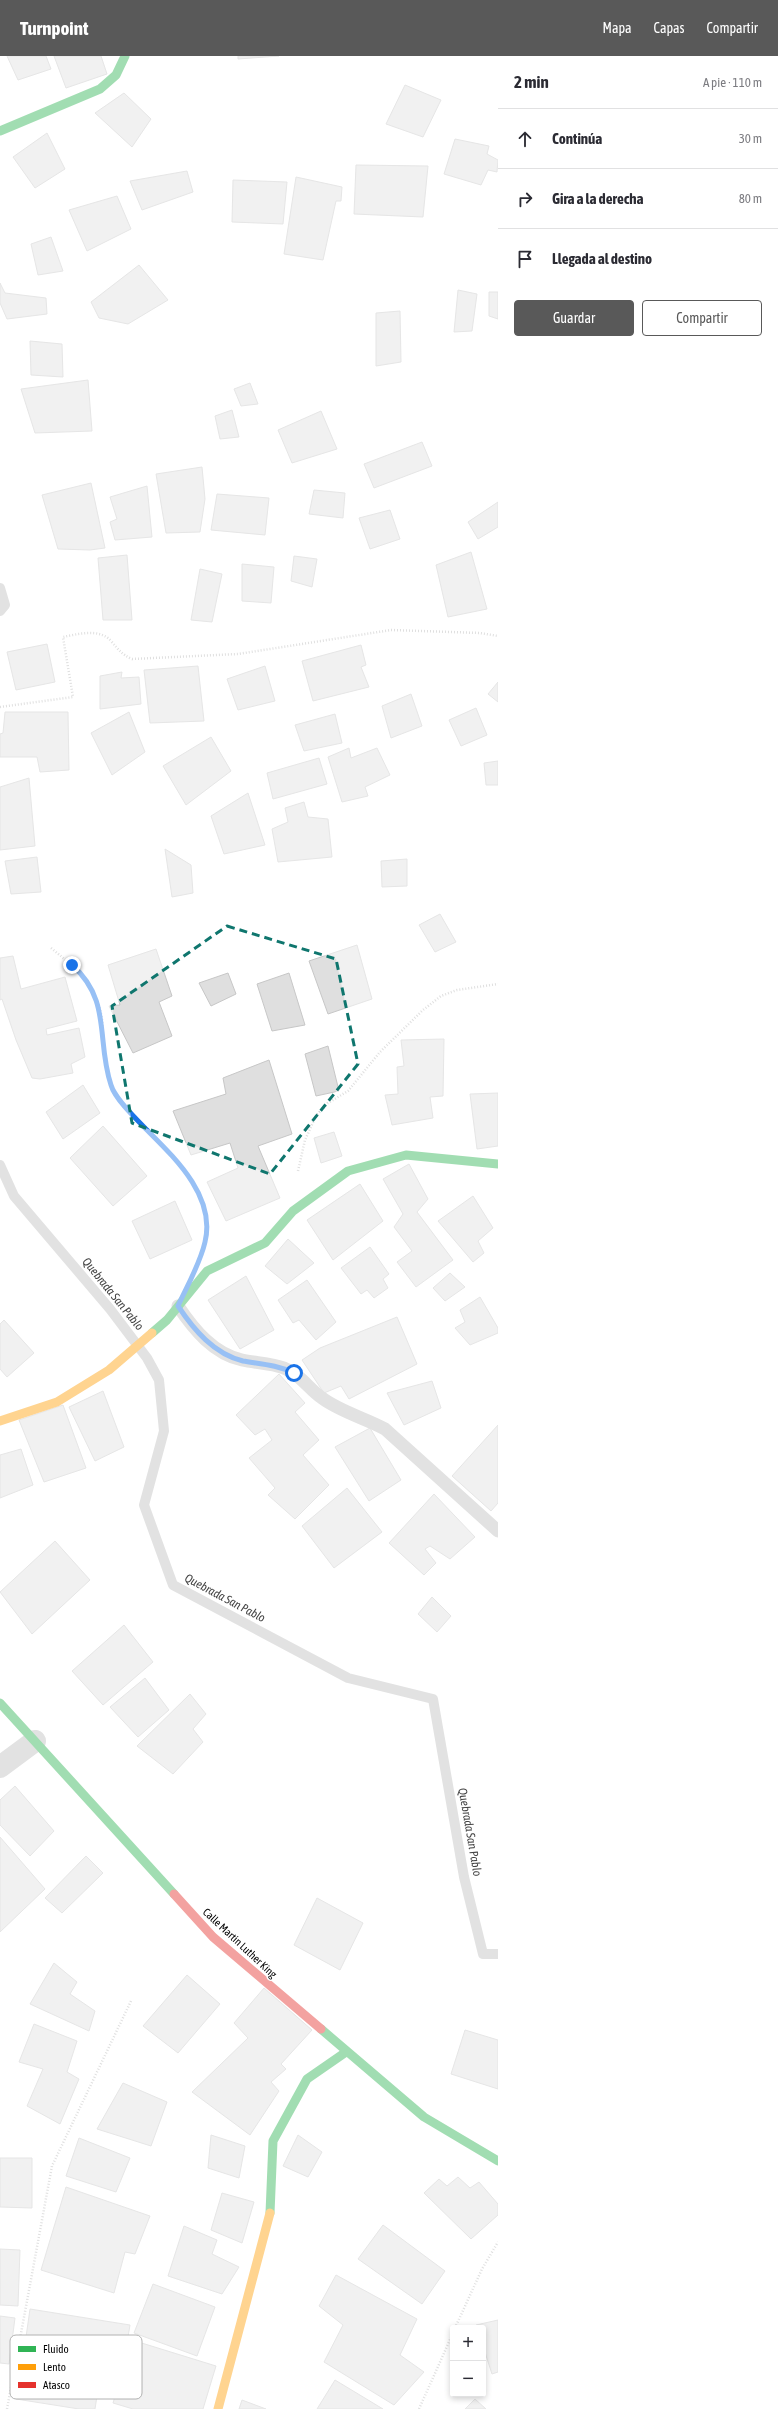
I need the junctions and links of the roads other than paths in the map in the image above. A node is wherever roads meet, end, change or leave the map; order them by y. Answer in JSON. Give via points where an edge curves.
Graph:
{"nodes":[{"id":1,"x":125,"y":56,"type":"edge"},
{"id":2,"x":0,"y":130,"type":"edge"},
{"id":3,"x":498,"y":1164,"type":"edge"},
{"id":4,"x":178,"y":1306,"type":"junction"},
{"id":5,"x":0,"y":1421,"type":"edge"},
{"id":6,"x":498,"y":1531,"type":"edge"},
{"id":7,"x":0,"y":1703,"type":"edge"},
{"id":8,"x":34,"y":1741,"type":"junction"},
{"id":9,"x":0,"y":1767,"type":"edge"},
{"id":10,"x":346,"y":2052,"type":"junction"},
{"id":11,"x":498,"y":2162,"type":"edge"},
{"id":12,"x":218,"y":2409,"type":"edge"}],
"edges":[{"from":1,"to":2,"type":"street","via":[[120,72],[113,81],[100,89]]},
{"from":3,"to":4,"type":"street","via":[[406,1155],[348,1171],[293,1211],[265,1243],[207,1272]]},
{"from":4,"to":5,"type":"street","via":[[155,1332],[109,1370],[57,1402]]},
{"from":4,"to":6,"type":"lane","via":[[200,1334],[227,1356],[283,1367],[337,1408],[385,1429]]},
{"from":7,"to":8,"type":"street","name":"Calle Martin Luther King"},
{"from":8,"to":9,"type":"street"},
{"from":8,"to":10,"type":"street","name":"Calle Martin Luther King","via":[[213,1937]]},
{"from":10,"to":11,"type":"street","name":"Calle Martin Luther King","via":[[424,2117]]},
{"from":10,"to":12,"type":"street","via":[[307,2078],[273,2141],[270,2217]]}]}
